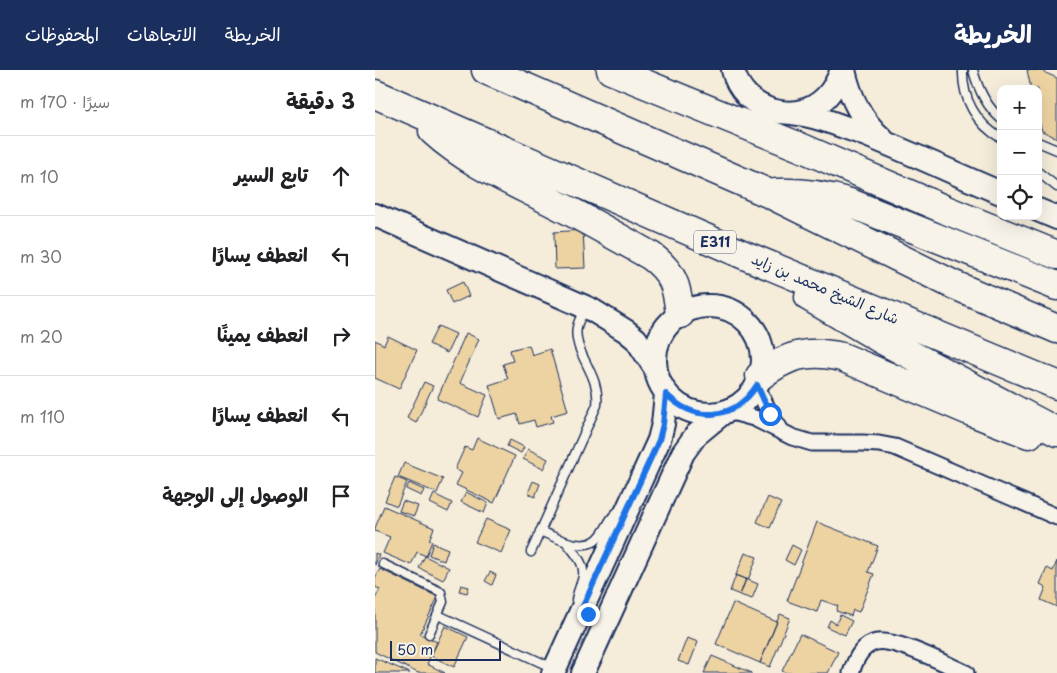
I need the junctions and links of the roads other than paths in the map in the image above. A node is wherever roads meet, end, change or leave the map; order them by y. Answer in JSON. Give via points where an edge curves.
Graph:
{"nodes":[{"id":1,"x":486,"y":70,"type":"edge"},
{"id":2,"x":611,"y":70,"type":"edge"},
{"id":3,"x":843,"y":70,"type":"edge"},
{"id":4,"x":963,"y":70,"type":"edge"},
{"id":5,"x":973,"y":70,"type":"edge"},
{"id":6,"x":731,"y":73,"type":"edge"},
{"id":7,"x":375,"y":94,"type":"edge"},
{"id":8,"x":408,"y":108,"type":"junction"},
{"id":9,"x":792,"y":113,"type":"junction"},
{"id":10,"x":997,"y":114,"type":"edge"},
{"id":11,"x":997,"y":135,"type":"edge"},
{"id":12,"x":887,"y":144,"type":"junction"},
{"id":13,"x":1042,"y":144,"type":"edge"},
{"id":14,"x":1057,"y":150,"type":"edge"},
{"id":15,"x":1042,"y":175,"type":"edge"},
{"id":16,"x":1057,"y":187,"type":"edge"},
{"id":17,"x":997,"y":191,"type":"edge"},
{"id":18,"x":770,"y":194,"type":"junction"},
{"id":19,"x":1042,"y":212,"type":"edge"},
{"id":20,"x":375,"y":215,"type":"edge"},
{"id":21,"x":1057,"y":218,"type":"edge"},
{"id":22,"x":742,"y":254,"type":"junction"},
{"id":23,"x":1057,"y":255,"type":"edge"},
{"id":24,"x":1057,"y":286,"type":"edge"},
{"id":25,"x":589,"y":309,"type":"junction"},
{"id":26,"x":676,"y":318,"type":"junction"},
{"id":27,"x":1057,"y":329,"type":"edge"},
{"id":28,"x":655,"y":368,"type":"junction"},
{"id":29,"x":758,"y":381,"type":"junction"},
{"id":30,"x":1057,"y":385,"type":"edge"},
{"id":31,"x":666,"y":394,"type":"junction"},
{"id":32,"x":726,"y":412,"type":"junction"},
{"id":33,"x":781,"y":431,"type":"junction"},
{"id":34,"x":1057,"y":432,"type":"edge"},
{"id":35,"x":1057,"y":444,"type":"edge"},
{"id":36,"x":631,"y":505,"type":"junction"},
{"id":37,"x":1057,"y":517,"type":"edge"},
{"id":38,"x":540,"y":531,"type":"junction"},
{"id":39,"x":567,"y":543,"type":"junction"},
{"id":40,"x":531,"y":552,"type":"dead end"},
{"id":41,"x":383,"y":564,"type":"dead end"},
{"id":42,"x":581,"y":612,"type":"junction"},
{"id":43,"x":438,"y":615,"type":"junction"},
{"id":44,"x":429,"y":634,"type":"dead end"},
{"id":45,"x":554,"y":671,"type":"edge"},
{"id":46,"x":583,"y":673,"type":"edge"},
{"id":47,"x":851,"y":673,"type":"edge"},
{"id":48,"x":966,"y":673,"type":"edge"}],
"edges":[{"from":1,"to":18,"type":"highway"},
{"from":2,"to":23,"type":"highway"},
{"from":3,"to":9,"type":"main road","via":[[837,84],[825,98],[810,108]]},
{"from":3,"to":12,"type":"main road","via":[[857,110]]},
{"from":4,"to":11,"type":"lane","via":[[965,95],[972,110],[981,123]]},
{"from":5,"to":10,"type":"lane","via":[[985,101]]},
{"from":6,"to":9,"type":"main road","via":[[745,94],[758,105],[774,112]]},
{"from":7,"to":8,"type":"highway","name":"شارع الشيخ محمد بن زايد","number":"E311"},
{"from":8,"to":22,"type":"highway","name":"شارع الشيخ محمد بن زايد","number":"E311"},
{"from":8,"to":26,"type":"highway","via":[[441,138],[477,163],[660,263],[674,281],[678,294]]},
{"from":9,"to":12,"type":"main road","via":[[819,118]]},
{"from":12,"to":17,"type":"main road"},
{"from":13,"to":14,"type":"lane"},
{"from":15,"to":16,"type":"lane"},
{"from":18,"to":24,"type":"highway","via":[[811,193],[850,203]]},
{"from":18,"to":27,"type":"highway","via":[[952,284]]},
{"from":19,"to":21,"type":"main road"},
{"from":20,"to":25,"type":"main road"},
{"from":22,"to":30,"type":"highway","name":"شارع الشيخ محمد بن زايد","number":"E311"},
{"from":22,"to":34,"type":"highway","via":[[879,338]]},
{"from":25,"to":26,"type":"main road","via":[[637,325]]},
{"from":25,"to":28,"type":"main road","via":[[631,334],[644,348]]},
{"from":25,"to":38,"type":"lane","via":[[578,323],[577,338],[595,381],[597,405]]},
{"from":26,"to":28,"type":"main road","via":[[661,334]]},
{"from":26,"to":29,"type":"main road","via":[[695,308],[712,306],[741,318],[753,330],[760,344],[762,360]]},
{"from":28,"to":31,"type":"main road"},
{"from":29,"to":32,"type":"main road","via":[[745,401]]},
{"from":29,"to":33,"type":"street","via":[[770,414]]},
{"from":29,"to":35,"type":"highway","via":[[774,365],[790,357],[824,353],[842,357]]},
{"from":31,"to":32,"type":"main road","via":[[699,414]]},
{"from":31,"to":36,"type":"main road","via":[[661,433]]},
{"from":32,"to":33,"type":"street","via":[[754,418]]},
{"from":32,"to":46,"type":"main road","via":[[696,435],[683,453]]},
{"from":33,"to":37,"type":"street","via":[[811,443],[895,447]]},
{"from":36,"to":39,"type":"lane","via":[[613,514],[596,540]]},
{"from":36,"to":42,"type":"main road"},
{"from":38,"to":39,"type":"lane"},
{"from":38,"to":40,"type":"lane"},
{"from":39,"to":42,"type":"lane","via":[[583,568],[576,599]]},
{"from":41,"to":43,"type":"lane","via":[[439,589],[444,599]]},
{"from":42,"to":45,"type":"main road"},
{"from":42,"to":46,"type":"main road","via":[[588,614],[593,621]]},
{"from":43,"to":44,"type":"lane"},
{"from":43,"to":45,"type":"lane"},
{"from":47,"to":48,"type":"street","via":[[862,650],[873,642],[886,640]]}]}
